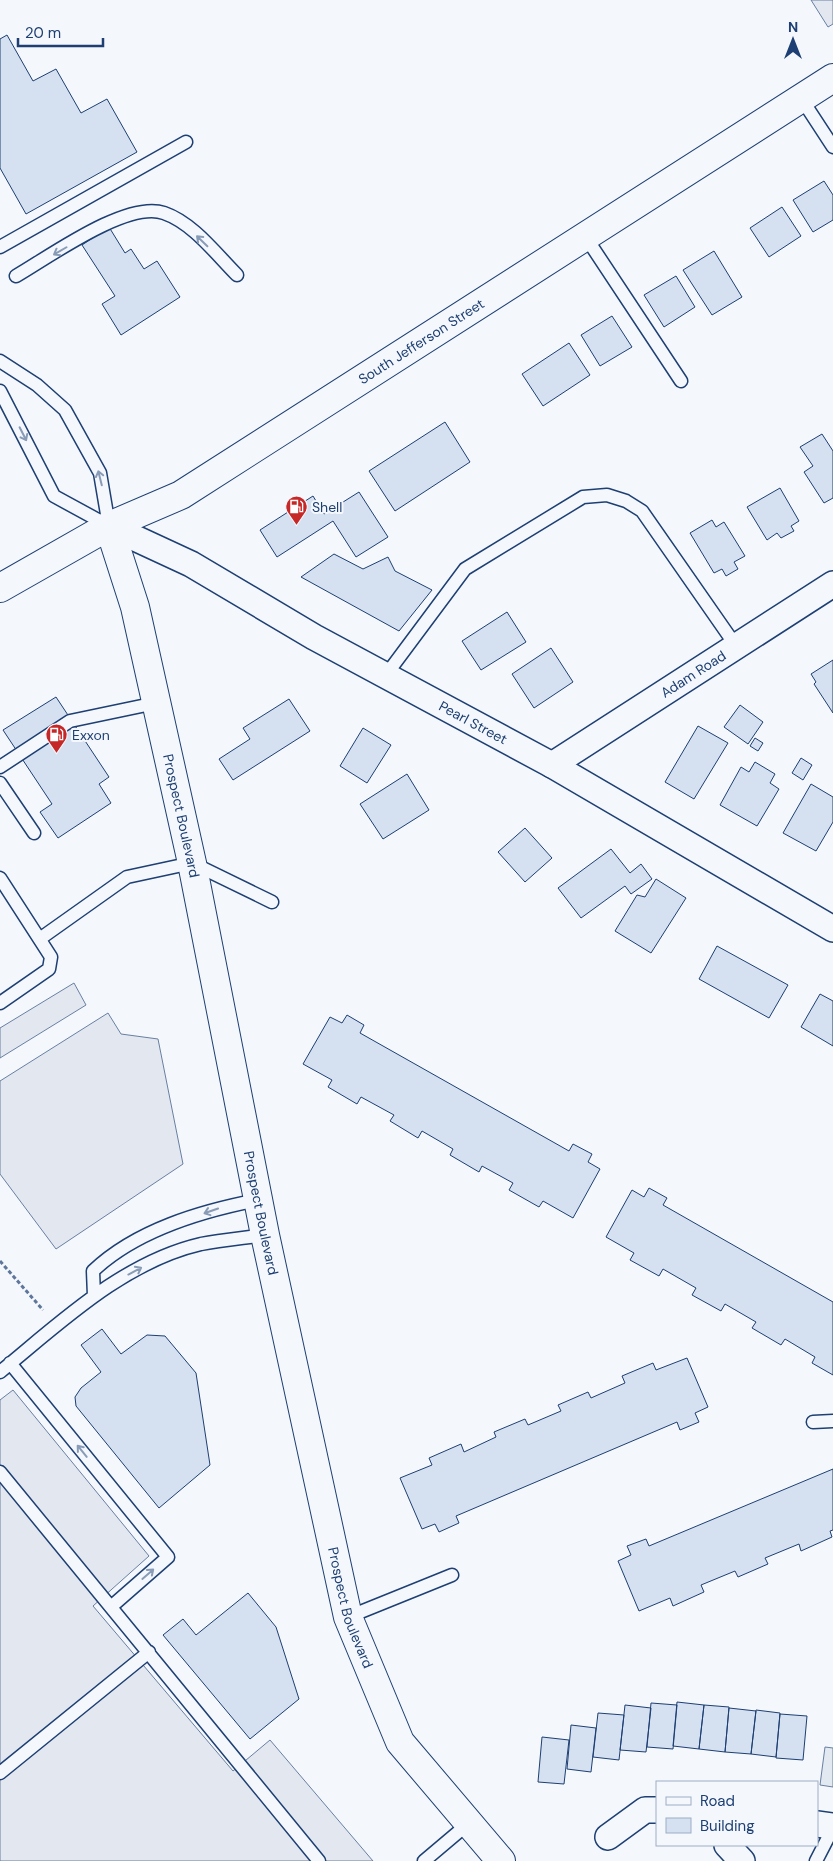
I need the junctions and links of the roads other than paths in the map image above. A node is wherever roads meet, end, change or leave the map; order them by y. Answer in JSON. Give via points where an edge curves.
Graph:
{"nodes":[{"id":1,"x":833,"y":78,"type":"edge"},
{"id":2,"x":801,"y":98,"type":"junction"},
{"id":3,"x":186,"y":142,"type":"dead end"},
{"id":4,"x":833,"y":147,"type":"edge"},
{"id":5,"x":585,"y":236,"type":"junction"},
{"id":6,"x":0,"y":246,"type":"edge"},
{"id":7,"x":237,"y":275,"type":"dead end"},
{"id":8,"x":16,"y":276,"type":"dead end"},
{"id":9,"x":0,"y":361,"type":"edge"},
{"id":10,"x":681,"y":382,"type":"dead end"},
{"id":11,"x":0,"y":391,"type":"edge"},
{"id":12,"x":109,"y":526,"type":"junction"},
{"id":13,"x":833,"y":584,"type":"edge"},
{"id":14,"x":0,"y":588,"type":"edge"},
{"id":15,"x":736,"y":646,"type":"junction"},
{"id":16,"x":386,"y":675,"type":"junction"},
{"id":17,"x":156,"y":703,"type":"junction"},
{"id":18,"x":552,"y":765,"type":"junction"},
{"id":19,"x":0,"y":767,"type":"edge"},
{"id":20,"x":0,"y":783,"type":"edge"},
{"id":21,"x":34,"y":833,"type":"dead end"},
{"id":22,"x":192,"y":863,"type":"junction"},
{"id":23,"x":0,"y":878,"type":"edge"},
{"id":24,"x":272,"y":902,"type":"dead end"},
{"id":25,"x":833,"y":929,"type":"edge"},
{"id":26,"x":41,"y":938,"type":"junction"},
{"id":27,"x":0,"y":1003,"type":"edge"},
{"id":28,"x":258,"y":1200,"type":"junction"},
{"id":29,"x":265,"y":1235,"type":"junction"},
{"id":30,"x":94,"y":1296,"type":"junction"},
{"id":31,"x":10,"y":1363,"type":"junction"},
{"id":32,"x":0,"y":1372,"type":"edge"},
{"id":33,"x":833,"y":1421,"type":"edge"},
{"id":34,"x":813,"y":1422,"type":"dead end"},
{"id":35,"x":0,"y":1472,"type":"edge"},
{"id":36,"x":452,"y":1574,"type":"dead end"},
{"id":37,"x":112,"y":1606,"type":"junction"},
{"id":38,"x":348,"y":1617,"type":"junction"},
{"id":39,"x":149,"y":1652,"type":"junction"},
{"id":40,"x":0,"y":1773,"type":"edge"},
{"id":41,"x":656,"y":1810,"type":"edge"},
{"id":42,"x":469,"y":1823,"type":"junction"},
{"id":43,"x":818,"y":1824,"type":"edge"},
{"id":44,"x":833,"y":1827,"type":"edge"},
{"id":45,"x":608,"y":1836,"type":"dead end"},
{"id":46,"x":728,"y":1846,"type":"edge"},
{"id":47,"x":318,"y":1861,"type":"edge"},
{"id":48,"x":424,"y":1861,"type":"edge"},
{"id":49,"x":501,"y":1861,"type":"edge"},
{"id":50,"x":742,"y":1861,"type":"edge"},
{"id":51,"x":816,"y":1861,"type":"edge"}],
"edges":[{"from":1,"to":2,"type":"street","name":"South Jefferson Street"},
{"from":2,"to":4,"type":"lane"},
{"from":2,"to":5,"type":"street","name":"South Jefferson Street"},
{"from":3,"to":6,"type":"lane"},
{"from":5,"to":10,"type":"lane"},
{"from":5,"to":12,"type":"street","name":"South Jefferson Street","via":[[181,495]]},
{"from":7,"to":8,"type":"lane","one_way":true,"via":[[184,224],[164,213],[150,210],[115,218]]},
{"from":12,"to":9,"type":"lane","one_way":true,"via":[[100,472],[65,410],[37,385]]},
{"from":11,"to":12,"type":"lane","one_way":true,"via":[[54,496]]},
{"from":12,"to":14,"type":"street","name":"South Jefferson Street"},
{"from":12,"to":16,"type":"street","name":"Pearl Street","via":[[191,564],[314,637]]},
{"from":12,"to":17,"type":"street","name":"Prospect Boulevard","via":[[135,607]]},
{"from":13,"to":15,"type":"street","name":"Adam Road"},
{"from":15,"to":16,"type":"lane","via":[[642,511],[607,495],[583,497],[464,569]]},
{"from":15,"to":18,"type":"street","name":"Adam Road"},
{"from":16,"to":18,"type":"street","name":"Pearl Street"},
{"from":17,"to":19,"type":"lane","via":[[70,721]]},
{"from":17,"to":22,"type":"street","name":"Prospect Boulevard"},
{"from":18,"to":25,"type":"street","name":"Pearl Street"},
{"from":20,"to":21,"type":"lane"},
{"from":22,"to":24,"type":"lane"},
{"from":22,"to":26,"type":"lane","via":[[126,877]]},
{"from":22,"to":28,"type":"street","name":"Prospect Boulevard"},
{"from":23,"to":26,"type":"lane"},
{"from":26,"to":27,"type":"lane","via":[[51,957],[49,969]]},
{"from":28,"to":29,"type":"street","name":"Prospect Boulevard"},
{"from":28,"to":30,"type":"lane","one_way":true,"via":[[223,1207],[147,1235],[106,1258],[93,1271]]},
{"from":30,"to":29,"type":"lane","one_way":true,"via":[[135,1270],[171,1254],[200,1244]]},
{"from":29,"to":38,"type":"street","name":"Prospect Boulevard"},
{"from":30,"to":31,"type":"lane"},
{"from":31,"to":32,"type":"lane"},
{"from":37,"to":31,"type":"lane","one_way":true,"via":[[168,1557]]},
{"from":33,"to":34,"type":"lane"},
{"from":35,"to":37,"type":"lane"},
{"from":36,"to":38,"type":"lane"},
{"from":37,"to":39,"type":"lane"},
{"from":38,"to":42,"type":"street","name":"Prospect Boulevard","via":[[400,1742]]},
{"from":39,"to":40,"type":"lane"},
{"from":39,"to":47,"type":"lane"},
{"from":41,"to":45,"type":"street","via":[[645,1810]]},
{"from":42,"to":48,"type":"lane"},
{"from":42,"to":49,"type":"street","name":"Prospect Boulevard"},
{"from":43,"to":44,"type":"street"},
{"from":44,"to":51,"type":"lane"},
{"from":46,"to":50,"type":"street"}]}
